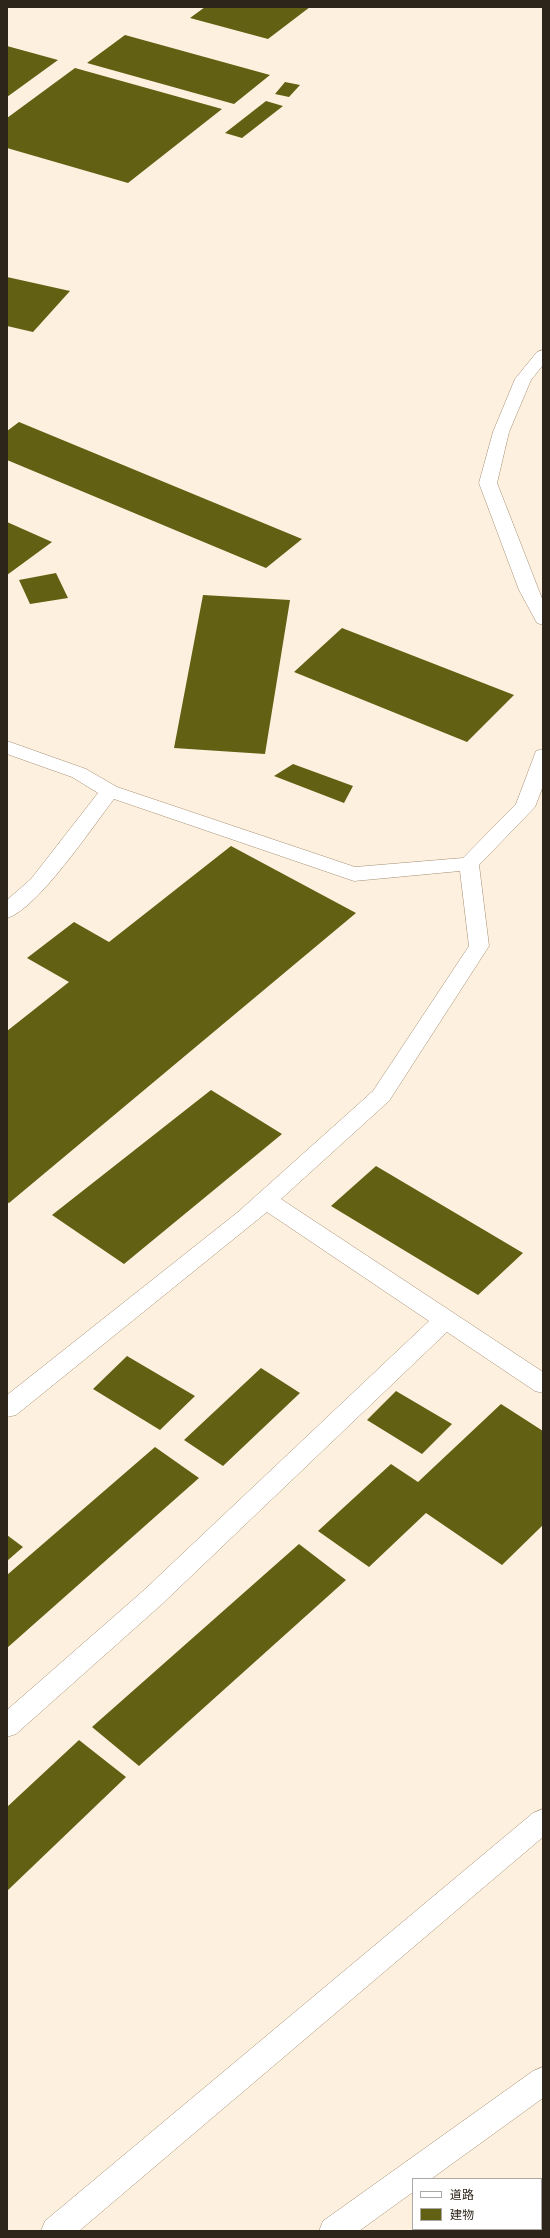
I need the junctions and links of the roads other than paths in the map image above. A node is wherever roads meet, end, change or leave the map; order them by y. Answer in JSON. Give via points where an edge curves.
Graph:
{"nodes":[{"id":1,"x":543,"y":356,"type":"edge"},
{"id":2,"x":543,"y":619,"type":"edge"},
{"id":3,"x":7,"y":747,"type":"edge"},
{"id":4,"x":543,"y":755,"type":"edge"},
{"id":5,"x":110,"y":791,"type":"junction"},
{"id":6,"x":469,"y":864,"type":"junction"},
{"id":7,"x":7,"y":911,"type":"edge"},
{"id":8,"x":265,"y":1200,"type":"junction"},
{"id":9,"x":445,"y":1320,"type":"junction"},
{"id":10,"x":543,"y":1384,"type":"edge"},
{"id":11,"x":7,"y":1408,"type":"edge"},
{"id":12,"x":7,"y":1726,"type":"edge"},
{"id":13,"x":543,"y":1820,"type":"edge"},
{"id":14,"x":543,"y":2081,"type":"edge"},
{"id":15,"x":56,"y":2231,"type":"edge"},
{"id":16,"x":334,"y":2231,"type":"edge"}],
"edges":[{"from":1,"to":2,"type":"street","via":[[523,379],[501,432],[488,482],[528,590]]},
{"from":3,"to":5,"type":"street","via":[[79,773]]},
{"from":4,"to":6,"type":"street","via":[[525,807]]},
{"from":5,"to":6,"type":"street","via":[[354,874]]},
{"from":5,"to":7,"type":"street","via":[[38,884]]},
{"from":6,"to":8,"type":"street","via":[[478,946],[381,1096]]},
{"from":8,"to":9,"type":"street"},
{"from":8,"to":11,"type":"street"},
{"from":9,"to":10,"type":"street"},
{"from":9,"to":12,"type":"street","via":[[152,1598]]},
{"from":13,"to":15,"type":"street"},
{"from":14,"to":16,"type":"street"}]}
